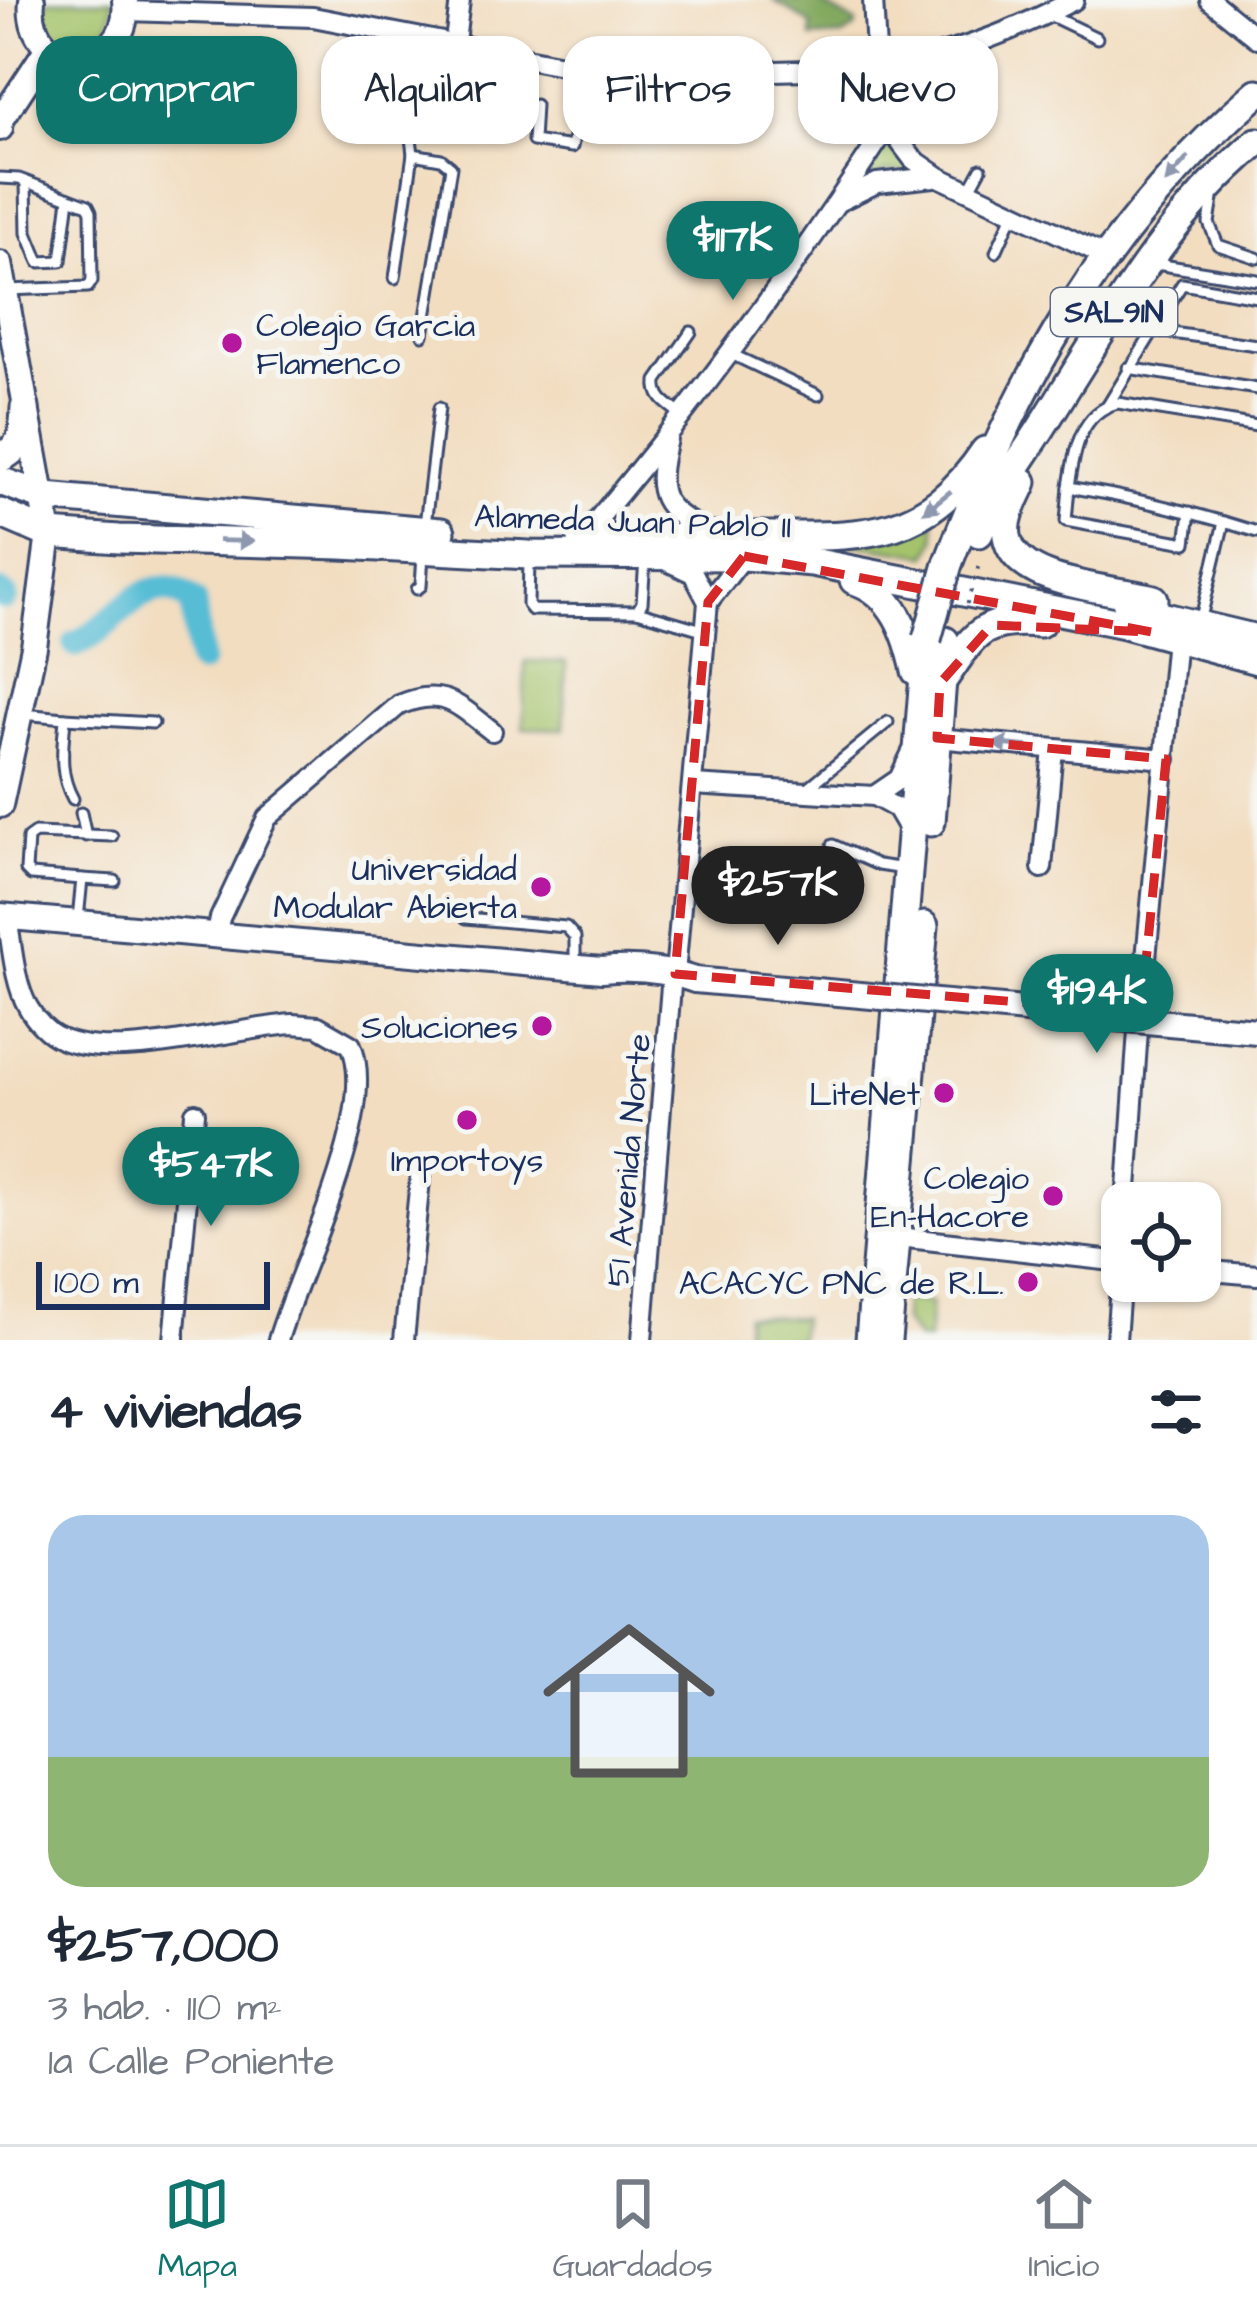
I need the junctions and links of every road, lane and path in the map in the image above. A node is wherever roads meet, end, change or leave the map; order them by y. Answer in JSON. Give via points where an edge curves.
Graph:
{"nodes":[{"id":1,"x":32,"y":0,"type":"edge"},
{"id":2,"x":460,"y":0,"type":"edge"},
{"id":3,"x":873,"y":0,"type":"edge"},
{"id":4,"x":1074,"y":0,"type":"edge"},
{"id":5,"x":125,"y":5,"type":"edge"},
{"id":6,"x":1222,"y":10,"type":"edge"},
{"id":7,"x":1047,"y":14,"type":"junction"},
{"id":8,"x":414,"y":34,"type":"junction"},
{"id":9,"x":40,"y":36,"type":"edge"},
{"id":10,"x":118,"y":36,"type":"edge"},
{"id":11,"x":424,"y":36,"type":"edge"},
{"id":12,"x":456,"y":36,"type":"edge"},
{"id":13,"x":875,"y":36,"type":"edge"},
{"id":14,"x":989,"y":36,"type":"edge"},
{"id":15,"x":1097,"y":38,"type":"dead end"},
{"id":16,"x":1257,"y":38,"type":"edge"},
{"id":17,"x":36,"y":67,"type":"edge"},
{"id":18,"x":1257,"y":93,"type":"edge"},
{"id":19,"x":0,"y":123,"type":"edge"},
{"id":20,"x":539,"y":142,"type":"edge"},
{"id":21,"x":1257,"y":142,"type":"edge"},
{"id":22,"x":573,"y":144,"type":"edge"},
{"id":23,"x":876,"y":144,"type":"edge"},
{"id":24,"x":902,"y":144,"type":"edge"},
{"id":25,"x":413,"y":154,"type":"junction"},
{"id":26,"x":981,"y":169,"type":"dead end"},
{"id":27,"x":939,"y":177,"type":"junction"},
{"id":28,"x":0,"y":178,"type":"edge"},
{"id":29,"x":1217,"y":181,"type":"junction"},
{"id":30,"x":26,"y":182,"type":"junction"},
{"id":31,"x":969,"y":191,"type":"junction"},
{"id":32,"x":69,"y":198,"type":"junction"},
{"id":33,"x":839,"y":201,"type":"junction"},
{"id":34,"x":1015,"y":212,"type":"junction"},
{"id":35,"x":996,"y":252,"type":"dead end"},
{"id":36,"x":1104,"y":255,"type":"junction"},
{"id":37,"x":1257,"y":257,"type":"edge"},
{"id":38,"x":1148,"y":262,"type":"junction"},
{"id":39,"x":0,"y":264,"type":"edge"},
{"id":40,"x":394,"y":278,"type":"dead end"},
{"id":41,"x":1257,"y":280,"type":"edge"},
{"id":42,"x":6,"y":290,"type":"junction"},
{"id":43,"x":1257,"y":297,"type":"edge"},
{"id":44,"x":1151,"y":330,"type":"junction"},
{"id":45,"x":691,"y":332,"type":"dead end"},
{"id":46,"x":423,"y":335,"type":"dead end"},
{"id":47,"x":1257,"y":345,"type":"edge"},
{"id":48,"x":729,"y":353,"type":"junction"},
{"id":49,"x":1128,"y":368,"type":"junction"},
{"id":50,"x":1257,"y":389,"type":"edge"},
{"id":51,"x":818,"y":395,"type":"dead end"},
{"id":52,"x":1108,"y":405,"type":"junction"},
{"id":53,"x":25,"y":408,"type":"junction"},
{"id":54,"x":440,"y":408,"type":"dead end"},
{"id":55,"x":1011,"y":412,"type":"junction"},
{"id":56,"x":682,"y":415,"type":"junction"},
{"id":57,"x":1048,"y":417,"type":"junction"},
{"id":58,"x":1257,"y":426,"type":"edge"},
{"id":59,"x":668,"y":434,"type":"junction"},
{"id":60,"x":0,"y":458,"type":"edge"},
{"id":61,"x":0,"y":481,"type":"edge"},
{"id":62,"x":1069,"y":487,"type":"junction"},
{"id":63,"x":989,"y":492,"type":"junction"},
{"id":64,"x":45,"y":496,"type":"junction"},
{"id":65,"x":1190,"y":512,"type":"junction"},
{"id":66,"x":0,"y":513,"type":"edge"},
{"id":67,"x":1224,"y":522,"type":"junction"},
{"id":68,"x":1257,"y":532,"type":"edge"},
{"id":69,"x":49,"y":534,"type":"junction"},
{"id":70,"x":717,"y":537,"type":"junction"},
{"id":71,"x":581,"y":539,"type":"junction"},
{"id":72,"x":424,"y":540,"type":"junction"},
{"id":73,"x":529,"y":555,"type":"junction"},
{"id":74,"x":744,"y":556,"type":"junction"},
{"id":75,"x":651,"y":557,"type":"junction"},
{"id":76,"x":965,"y":564,"type":"junction"},
{"id":77,"x":417,"y":590,"type":"dead end"},
{"id":78,"x":708,"y":602,"type":"junction"},
{"id":79,"x":967,"y":604,"type":"dead end"},
{"id":80,"x":637,"y":611,"type":"junction"},
{"id":81,"x":1200,"y":622,"type":"junction"},
{"id":82,"x":706,"y":631,"type":"junction"},
{"id":83,"x":1164,"y":635,"type":"junction"},
{"id":84,"x":1257,"y":639,"type":"edge"},
{"id":85,"x":1257,"y":660,"type":"edge"},
{"id":86,"x":930,"y":692,"type":"junction"},
{"id":87,"x":10,"y":711,"type":"edge"},
{"id":88,"x":65,"y":718,"type":"junction"},
{"id":89,"x":888,"y":722,"type":"dead end"},
{"id":90,"x":153,"y":723,"type":"dead end"},
{"id":91,"x":492,"y":730,"type":"dead end"},
{"id":92,"x":927,"y":734,"type":"junction"},
{"id":93,"x":1053,"y":748,"type":"junction"},
{"id":94,"x":1166,"y":760,"type":"junction"},
{"id":95,"x":830,"y":772,"type":"junction"},
{"id":96,"x":693,"y":785,"type":"junction"},
{"id":97,"x":803,"y":791,"type":"junction"},
{"id":98,"x":874,"y":796,"type":"junction"},
{"id":99,"x":73,"y":799,"type":"dead end"},
{"id":100,"x":829,"y":799,"type":"junction"},
{"id":101,"x":0,"y":805,"type":"edge"},
{"id":102,"x":81,"y":813,"type":"dead end"},
{"id":103,"x":86,"y":836,"type":"junction"},
{"id":104,"x":112,"y":836,"type":"dead end"},
{"id":105,"x":912,"y":837,"type":"junction"},
{"id":106,"x":833,"y":845,"type":"dead end"},
{"id":107,"x":1042,"y":868,"type":"dead end"},
{"id":108,"x":901,"y":869,"type":"junction"},
{"id":109,"x":82,"y":879,"type":"junction"},
{"id":110,"x":115,"y":881,"type":"dead end"},
{"id":111,"x":3,"y":916,"type":"edge"},
{"id":112,"x":466,"y":918,"type":"dead end"},
{"id":113,"x":77,"y":924,"type":"junction"},
{"id":114,"x":216,"y":937,"type":"junction"},
{"id":115,"x":912,"y":966,"type":"junction"},
{"id":116,"x":575,"y":968,"type":"junction"},
{"id":117,"x":681,"y":980,"type":"junction"},
{"id":118,"x":882,"y":997,"type":"junction"},
{"id":119,"x":941,"y":1003,"type":"junction"},
{"id":120,"x":1139,"y":1021,"type":"junction"},
{"id":121,"x":1257,"y":1027,"type":"edge"},
{"id":122,"x":1257,"y":1040,"type":"edge"},
{"id":123,"x":904,"y":1053,"type":"junction"},
{"id":124,"x":194,"y":1113,"type":"dead end"},
{"id":125,"x":421,"y":1169,"type":"dead end"},
{"id":126,"x":1128,"y":1182,"type":"edge"},
{"id":127,"x":899,"y":1238,"type":"junction"},
{"id":128,"x":1101,"y":1260,"type":"edge"},
{"id":129,"x":1221,"y":1272,"type":"edge"},
{"id":130,"x":1257,"y":1275,"type":"edge"},
{"id":131,"x":1119,"y":1302,"type":"edge"},
{"id":132,"x":174,"y":1340,"type":"edge"},
{"id":133,"x":278,"y":1340,"type":"edge"},
{"id":134,"x":404,"y":1340,"type":"edge"},
{"id":135,"x":642,"y":1340,"type":"edge"},
{"id":136,"x":869,"y":1340,"type":"edge"},
{"id":137,"x":887,"y":1340,"type":"edge"},
{"id":138,"x":1116,"y":1340,"type":"edge"}],
"edges":[{"from":1,"to":9,"type":"street"},
{"from":2,"to":12,"type":"street"},
{"from":3,"to":13,"type":"street"},
{"from":4,"to":7,"type":"street"},
{"from":5,"to":8,"type":"street","via":[[313,16]]},
{"from":5,"to":10,"type":"street"},
{"from":6,"to":16,"type":"street"},
{"from":7,"to":14,"type":"street"},
{"from":7,"to":15,"type":"lane"},
{"from":8,"to":11,"type":"street"},
{"from":8,"to":25,"type":"lane","via":[[406,99]]},
{"from":17,"to":19,"type":"street"},
{"from":18,"to":36,"type":"main road","number":"SAL91N","one_way":true,"via":[[1193,151]]},
{"from":20,"to":22,"type":"lane"},
{"from":21,"to":29,"type":"main road","number":"SAL91N"},
{"from":23,"to":33,"type":"street"},
{"from":24,"to":27,"type":"street"},
{"from":25,"to":40,"type":"lane"},
{"from":25,"to":46,"type":"lane","via":[[451,167]]},
{"from":26,"to":31,"type":"lane"},
{"from":27,"to":31,"type":"street"},
{"from":27,"to":33,"type":"street","via":[[877,183]]},
{"from":28,"to":30,"type":"lane"},
{"from":29,"to":37,"type":"lane","via":[[1211,236],[1225,250]]},
{"from":29,"to":38,"type":"main road","number":"SAL91N"},
{"from":30,"to":32,"type":"lane"},
{"from":30,"to":32,"type":"lane","via":[[26,233],[39,262],[61,261]]},
{"from":31,"to":34,"type":"street"},
{"from":32,"to":42,"type":"lane","via":[[91,211],[90,285]]},
{"from":33,"to":48,"type":"street"},
{"from":34,"to":35,"type":"lane"},
{"from":34,"to":36,"type":"street"},
{"from":36,"to":55,"type":"main road","number":"SAL91N"},
{"from":38,"to":41,"type":"lane"},
{"from":38,"to":57,"type":"main road","number":"SAL91N"},
{"from":39,"to":42,"type":"street"},
{"from":42,"to":53,"type":"street"},
{"from":43,"to":44,"type":"lane","via":[[1182,284]]},
{"from":44,"to":47,"type":"lane"},
{"from":44,"to":49,"type":"lane"},
{"from":45,"to":56,"type":"lane","via":[[656,390]]},
{"from":48,"to":51,"type":"lane"},
{"from":48,"to":56,"type":"street"},
{"from":49,"to":50,"type":"lane"},
{"from":49,"to":52,"type":"lane"},
{"from":52,"to":58,"type":"lane"},
{"from":52,"to":62,"type":"lane","via":[[1084,426]]},
{"from":53,"to":60,"type":"main road","via":[[16,450]]},
{"from":53,"to":64,"type":"street"},
{"from":54,"to":72,"type":"lane"},
{"from":55,"to":63,"type":"main road","number":"SAL91N"},
{"from":55,"to":70,"type":"main road","one_way":true,"via":[[956,488],[899,526]]},
{"from":56,"to":59,"type":"street"},
{"from":57,"to":63,"type":"main road","number":"SAL91N"},
{"from":57,"to":81,"type":"main road","via":[[1008,517],[1018,560],[1041,574],[1167,603]]},
{"from":59,"to":70,"type":"street","via":[[660,469],[665,501],[676,516]]},
{"from":59,"to":71,"type":"street"},
{"from":61,"to":64,"type":"main road","name":"Alameda Juan Pablo II"},
{"from":62,"to":65,"type":"lane"},
{"from":62,"to":65,"type":"lane","via":[[1066,520],[1186,543]]},
{"from":63,"to":76,"type":"main road","number":"SAL91N"},
{"from":64,"to":69,"type":"street"},
{"from":64,"to":72,"type":"main road","name":"Alameda Juan Pablo II"},
{"from":65,"to":67,"type":"lane"},
{"from":66,"to":69,"type":"main road","name":"Alameda Juan Pablo II"},
{"from":67,"to":68,"type":"lane"},
{"from":67,"to":81,"type":"lane"},
{"from":69,"to":72,"type":"main road","name":"Alameda Juan Pablo II","one_way":true},
{"from":69,"to":87,"type":"street","via":[[34,647]]},
{"from":70,"to":71,"type":"main road","name":"Alameda Juan Pablo II"},
{"from":70,"to":81,"type":"main road","name":"Alameda Juan Pablo II","via":[[829,548]]},
{"from":71,"to":72,"type":"main road","name":"Alameda Juan Pablo II"},
{"from":72,"to":73,"type":"main road","name":"Alameda Juan Pablo II"},
{"from":72,"to":77,"type":"lane"},
{"from":73,"to":75,"type":"main road","name":"Alameda Juan Pablo II"},
{"from":73,"to":80,"type":"lane","via":[[532,610]]},
{"from":74,"to":75,"type":"main road","name":"Alameda Juan Pablo II"},
{"from":74,"to":78,"type":"street"},
{"from":74,"to":83,"type":"main road","name":"Alameda Juan Pablo II","via":[[847,568]]},
{"from":74,"to":86,"type":"main road","via":[[877,590]]},
{"from":75,"to":78,"type":"street","via":[[686,567]]},
{"from":75,"to":80,"type":"lane"},
{"from":76,"to":79,"type":"path","bridge":true},
{"from":76,"to":86,"type":"main road","number":"SAL91N","via":[[936,640]]},
{"from":78,"to":82,"type":"street","name":"51 Avenida Norte"},
{"from":80,"to":82,"type":"lane"},
{"from":81,"to":84,"type":"main road","name":"Alameda Juan Pablo II"},
{"from":82,"to":96,"type":"street","name":"51 Avenida Norte"},
{"from":83,"to":85,"type":"main road","name":"Alameda Juan Pablo II"},
{"from":83,"to":86,"type":"main road","via":[[999,622],[970,640]]},
{"from":83,"to":94,"type":"street"},
{"from":86,"to":92,"type":"main road","number":"SAL91N"},
{"from":87,"to":88,"type":"lane"},
{"from":87,"to":101,"type":"street"},
{"from":88,"to":90,"type":"lane"},
{"from":88,"to":99,"type":"lane","via":[[63,777]]},
{"from":89,"to":95,"type":"lane"},
{"from":91,"to":114,"type":"street","via":[[438,696],[399,704],[267,818]]},
{"from":93,"to":92,"type":"street","one_way":true},
{"from":92,"to":98,"type":"street","via":[[899,779]]},
{"from":92,"to":105,"type":"main road","number":"SAL91N"},
{"from":92,"to":115,"type":"main road","number":"SAL91N"},
{"from":93,"to":94,"type":"street"},
{"from":93,"to":107,"type":"street"},
{"from":94,"to":120,"type":"street"},
{"from":95,"to":97,"type":"lane"},
{"from":95,"to":100,"type":"lane"},
{"from":96,"to":97,"type":"street"},
{"from":96,"to":117,"type":"street","name":"51 Avenida Norte"},
{"from":97,"to":100,"type":"street"},
{"from":98,"to":100,"type":"street"},
{"from":98,"to":105,"type":"street","via":[[896,808]]},
{"from":102,"to":103,"type":"lane"},
{"from":103,"to":104,"type":"lane"},
{"from":103,"to":109,"type":"lane","via":[[35,833],[26,846],[31,874]]},
{"from":105,"to":108,"type":"main road","number":"SAL91N"},
{"from":106,"to":108,"type":"lane"},
{"from":108,"to":115,"type":"main road","number":"SAL91N"},
{"from":109,"to":110,"type":"lane"},
{"from":109,"to":113,"type":"lane"},
{"from":111,"to":113,"type":"street"},
{"from":111,"to":133,"type":"street","via":[[25,1004],[61,1040],[122,1046],[293,1024],[318,1026],[351,1045],[359,1082],[346,1154]]},
{"from":112,"to":116,"type":"lane","via":[[566,927],[575,937]]},
{"from":113,"to":114,"type":"street"},
{"from":114,"to":116,"type":"street"},
{"from":115,"to":118,"type":"street"},
{"from":115,"to":119,"type":"street"},
{"from":115,"to":123,"type":"main road","number":"SAL91N"},
{"from":116,"to":117,"type":"street"},
{"from":117,"to":118,"type":"street","via":[[695,971]]},
{"from":117,"to":121,"type":"street","bridge":true},
{"from":117,"to":135,"type":"street","name":"51 Avenida Norte"},
{"from":118,"to":123,"type":"street"},
{"from":119,"to":120,"type":"street"},
{"from":119,"to":123,"type":"street"},
{"from":120,"to":121,"type":"street"},
{"from":120,"to":122,"type":"street"},
{"from":120,"to":126,"type":"street"},
{"from":123,"to":127,"type":"main road","number":"SAL91N"},
{"from":123,"to":136,"type":"main road","number":"SAL91N"},
{"from":124,"to":132,"type":"street"},
{"from":125,"to":134,"type":"street"},
{"from":127,"to":128,"type":"street"},
{"from":127,"to":137,"type":"main road","number":"SAL91N"},
{"from":129,"to":130,"type":"street"},
{"from":131,"to":138,"type":"street"}]}
